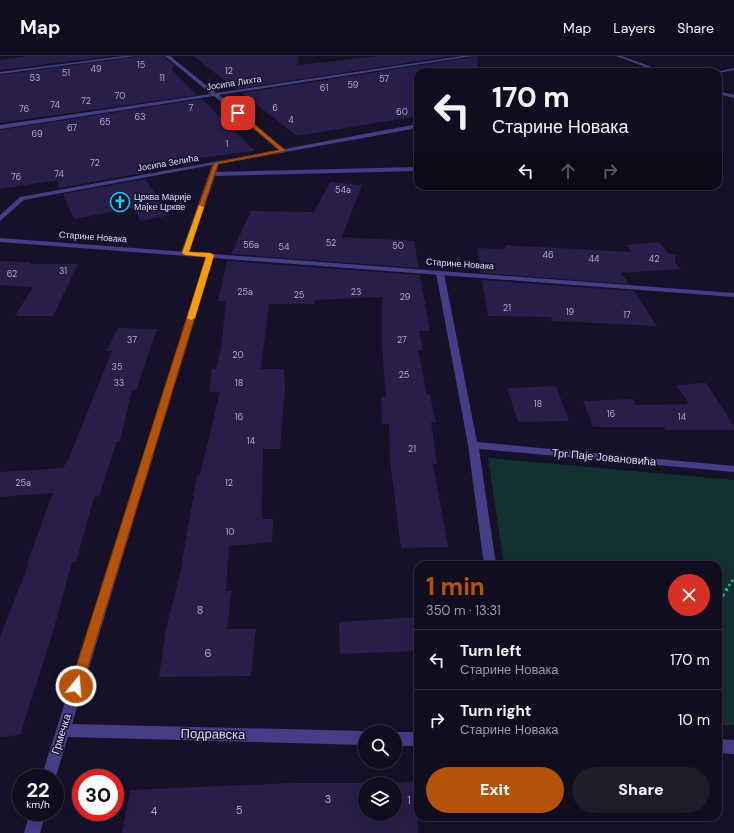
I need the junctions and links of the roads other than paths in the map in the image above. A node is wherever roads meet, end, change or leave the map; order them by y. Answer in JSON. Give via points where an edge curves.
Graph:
{"nodes":[{"id":1,"x":134,"y":56,"type":"edge"},
{"id":2,"x":167,"y":56,"type":"edge"},
{"id":3,"x":471,"y":56,"type":"edge"},
{"id":4,"x":618,"y":56,"type":"edge"},
{"id":5,"x":652,"y":68,"type":"edge"},
{"id":6,"x":734,"y":69,"type":"edge"},
{"id":7,"x":722,"y":71,"type":"edge"},
{"id":8,"x":0,"y":73,"type":"edge"},
{"id":9,"x":722,"y":93,"type":"edge"},
{"id":10,"x":215,"y":94,"type":"junction"},
{"id":11,"x":734,"y":97,"type":"edge"},
{"id":12,"x":0,"y":127,"type":"edge"},
{"id":13,"x":414,"y":127,"type":"edge"},
{"id":14,"x":284,"y":151,"type":"junction"},
{"id":15,"x":216,"y":163,"type":"junction"},
{"id":16,"x":414,"y":169,"type":"edge"},
{"id":17,"x":212,"y":174,"type":"junction"},
{"id":18,"x":0,"y":219,"type":"edge"},
{"id":19,"x":0,"y":240,"type":"edge"},
{"id":20,"x":185,"y":253,"type":"junction"},
{"id":21,"x":210,"y":255,"type":"junction"},
{"id":22,"x":440,"y":273,"type":"junction"},
{"id":23,"x":734,"y":294,"type":"edge"},
{"id":24,"x":473,"y":445,"type":"junction"},
{"id":25,"x":734,"y":469,"type":"edge"},
{"id":26,"x":489,"y":561,"type":"edge"},
{"id":27,"x":62,"y":730,"type":"junction"},
{"id":28,"x":358,"y":738,"type":"edge"},
{"id":29,"x":402,"y":738,"type":"edge"},
{"id":30,"x":414,"y":739,"type":"edge"},
{"id":31,"x":722,"y":746,"type":"edge"},
{"id":32,"x":734,"y":747,"type":"edge"},
{"id":33,"x":51,"y":769,"type":"edge"},
{"id":34,"x":35,"y":821,"type":"edge"},
{"id":35,"x":32,"y":833,"type":"edge"}],
"edges":[{"from":1,"to":8,"type":"street"},
{"from":2,"to":10,"type":"street"},
{"from":3,"to":10,"type":"street","name":"Јосипа Лихта"},
{"from":4,"to":5,"type":"street"},
{"from":6,"to":7,"type":"street"},
{"from":9,"to":11,"type":"street"},
{"from":10,"to":12,"type":"street","name":"Јосипа Лихта"},
{"from":10,"to":14,"type":"street"},
{"from":13,"to":14,"type":"street","name":"Јосипа Зелића"},
{"from":14,"to":15,"type":"street","name":"Јосипа Зелића"},
{"from":15,"to":17,"type":"street"},
{"from":15,"to":18,"type":"street","name":"Јосипа Зелића","via":[[22,198]]},
{"from":16,"to":17,"type":"street"},
{"from":17,"to":20,"type":"street"},
{"from":19,"to":20,"type":"street","name":"Старине Новака"},
{"from":20,"to":21,"type":"street","name":"Старине Новака"},
{"from":21,"to":22,"type":"street","name":"Старине Новака"},
{"from":21,"to":27,"type":"street","name":"Грмечка"},
{"from":22,"to":23,"type":"street","name":"Старине Новака"},
{"from":22,"to":24,"type":"street"},
{"from":24,"to":25,"type":"street","name":"Трг Паје Јовановића"},
{"from":24,"to":26,"type":"street"},
{"from":27,"to":28,"type":"street","name":"Подравска"},
{"from":27,"to":33,"type":"street","name":"Грмечка"},
{"from":29,"to":30,"type":"street"},
{"from":31,"to":32,"type":"street"},
{"from":34,"to":35,"type":"street"}]}
